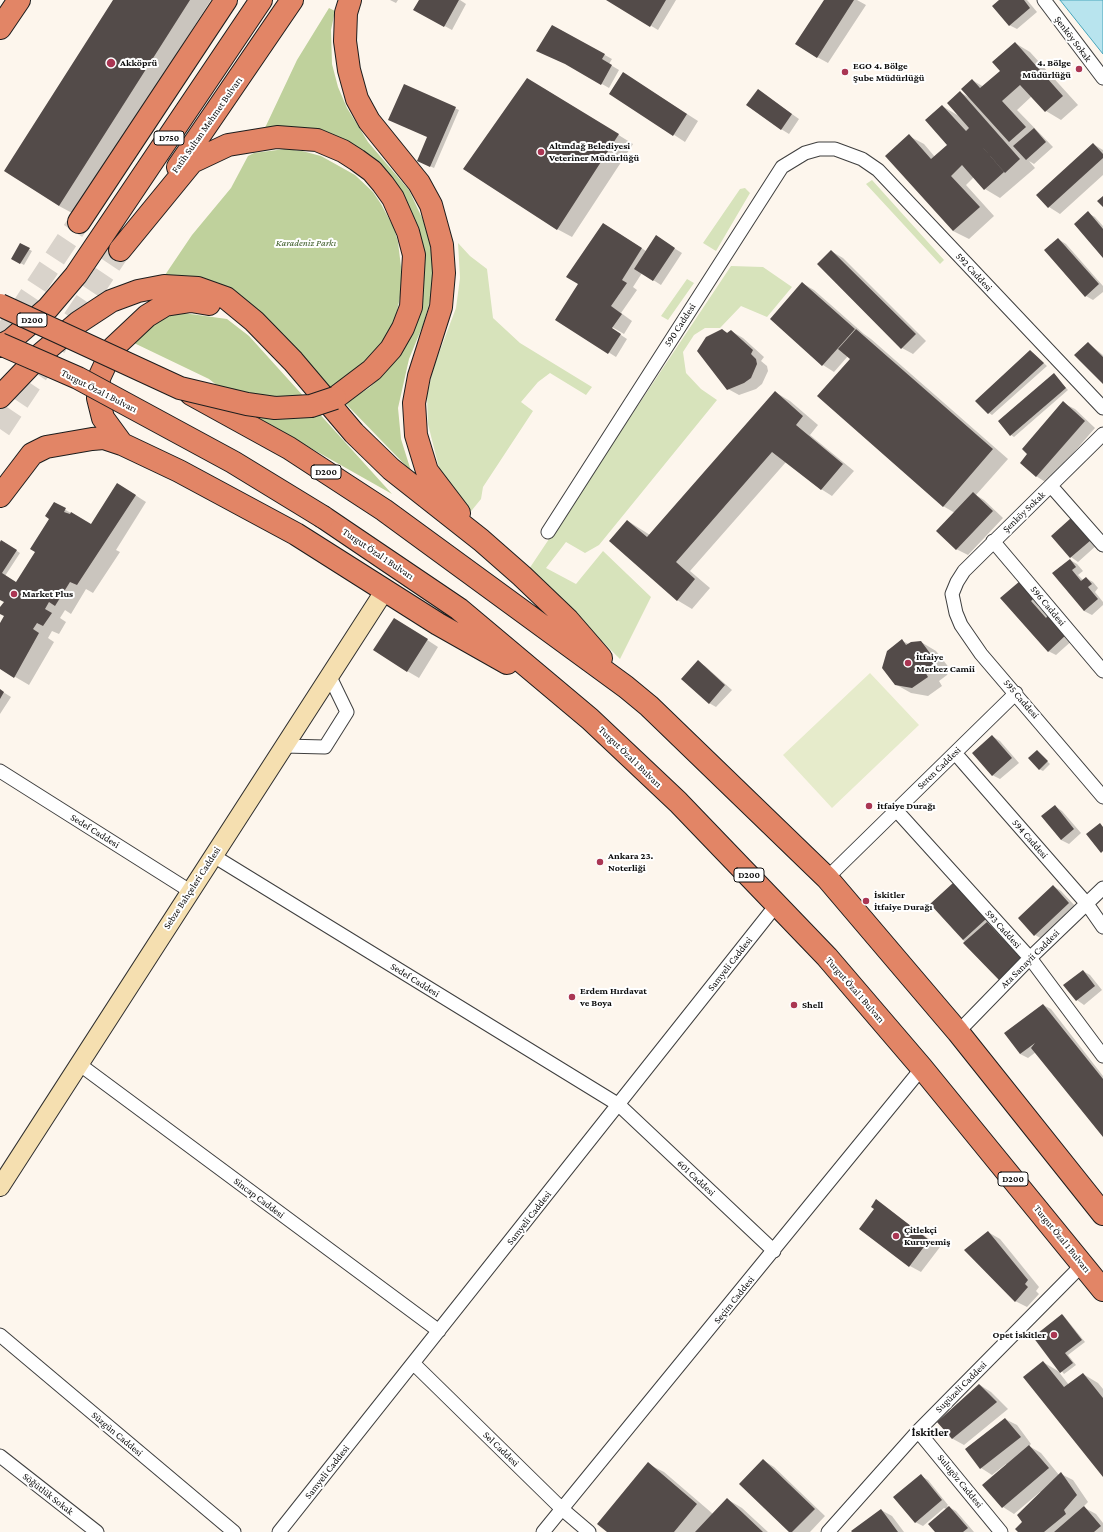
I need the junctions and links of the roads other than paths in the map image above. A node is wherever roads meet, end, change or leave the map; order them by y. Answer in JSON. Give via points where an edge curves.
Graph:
{"nodes":[{"id":1,"x":19,"y":0,"type":"edge"},
{"id":2,"x":226,"y":0,"type":"edge"},
{"id":3,"x":261,"y":0,"type":"edge"},
{"id":4,"x":292,"y":0,"type":"edge"},
{"id":5,"x":350,"y":0,"type":"edge"},
{"id":6,"x":1044,"y":0,"type":"edge"},
{"id":7,"x":0,"y":28,"type":"edge"},
{"id":8,"x":1103,"y":78,"type":"edge"},
{"id":9,"x":835,"y":149,"type":"joint"},
{"id":10,"x":79,"y":222,"type":"tunnel mouth"},
{"id":11,"x":0,"y":305,"type":"edge"},
{"id":12,"x":254,"y":321,"type":"junction"},
{"id":13,"x":0,"y":345,"type":"edge"},
{"id":14,"x":180,"y":388,"type":"junction"},
{"id":15,"x":0,"y":397,"type":"edge"},
{"id":16,"x":1103,"y":408,"type":"edge"},
{"id":17,"x":1103,"y":434,"type":"edge"},
{"id":18,"x":122,"y":444,"type":"junction"},
{"id":19,"x":1051,"y":486,"type":"junction"},
{"id":20,"x":0,"y":496,"type":"edge"},
{"id":21,"x":548,"y":532,"type":"dead end"},
{"id":22,"x":481,"y":540,"type":"junction"},
{"id":23,"x":993,"y":541,"type":"junction"},
{"id":24,"x":1103,"y":545,"type":"edge"},
{"id":25,"x":385,"y":590,"type":"junction"},
{"id":26,"x":952,"y":594,"type":"joint"},
{"id":27,"x":1103,"y":671,"type":"edge"},
{"id":28,"x":330,"y":677,"type":"junction"},
{"id":29,"x":626,"y":687,"type":"junction"},
{"id":30,"x":1016,"y":693,"type":"junction"},
{"id":31,"x":562,"y":695,"type":"junction"},
{"id":32,"x":284,"y":746,"type":"junction"},
{"id":33,"x":955,"y":753,"type":"junction"},
{"id":34,"x":0,"y":771,"type":"edge"},
{"id":35,"x":1103,"y":796,"type":"edge"},
{"id":36,"x":896,"y":810,"type":"junction"},
{"id":37,"x":212,"y":855,"type":"junction"},
{"id":38,"x":827,"y":878,"type":"junction"},
{"id":39,"x":1103,"y":888,"type":"edge"},
{"id":40,"x":190,"y":891,"type":"junction"},
{"id":41,"x":777,"y":904,"type":"junction"},
{"id":42,"x":1087,"y":904,"type":"junction"},
{"id":43,"x":1103,"y":927,"type":"edge"},
{"id":44,"x":1030,"y":958,"type":"junction"},
{"id":45,"x":958,"y":1032,"type":"junction"},
{"id":46,"x":1103,"y":1056,"type":"edge"},
{"id":47,"x":79,"y":1064,"type":"junction"},
{"id":48,"x":922,"y":1068,"type":"junction"},
{"id":49,"x":618,"y":1106,"type":"junction"},
{"id":50,"x":0,"y":1187,"type":"edge"},
{"id":51,"x":1103,"y":1214,"type":"edge"},
{"id":52,"x":774,"y":1251,"type":"junction"},
{"id":53,"x":1083,"y":1264,"type":"junction"},
{"id":54,"x":1103,"y":1290,"type":"edge"},
{"id":55,"x":439,"y":1331,"type":"junction"},
{"id":56,"x":0,"y":1335,"type":"edge"},
{"id":57,"x":414,"y":1363,"type":"junction"},
{"id":58,"x":918,"y":1430,"type":"junction"},
{"id":59,"x":0,"y":1456,"type":"edge"},
{"id":60,"x":562,"y":1509,"type":"junction"},
{"id":61,"x":97,"y":1532,"type":"edge"},
{"id":62,"x":234,"y":1532,"type":"edge"},
{"id":63,"x":280,"y":1532,"type":"edge"},
{"id":64,"x":543,"y":1532,"type":"edge"},
{"id":65,"x":589,"y":1532,"type":"edge"},
{"id":66,"x":828,"y":1532,"type":"edge"},
{"id":67,"x":1001,"y":1532,"type":"edge"}],
"edges":[{"from":1,"to":7,"type":"highway"},
{"from":2,"to":10,"type":"highway"},
{"from":3,"to":13,"type":"highway","number":"D750","via":[[76,275],[48,308],[11,340]]},
{"from":4,"to":14,"type":"highway","name":"Fatih Sultan Mehmet Bulvarı","bridge":true,"via":[[120,250],[192,162],[228,145],[277,137],[317,140],[357,160],[372,172],[393,198],[408,232],[414,255],[411,307],[391,349],[372,370],[335,398],[311,406],[275,408]]},
{"from":5,"to":22,"type":"highway","via":[[346,13],[345,41],[357,99],[369,122],[419,183],[431,205],[442,245],[444,273],[441,307],[419,376],[414,403],[416,435],[427,471]]},
{"from":6,"to":8,"type":"street","name":"Şenköy Sokak"},
{"from":9,"to":16,"type":"street","name":"592 Caddesi","via":[[862,159],[878,170]]},
{"from":9,"to":21,"type":"street","name":"590 Caddesi","via":[[819,149],[805,153],[782,167]]},
{"from":11,"to":14,"type":"highway","number":"D200","bridge":true},
{"from":12,"to":15,"type":"highway","via":[[226,298],[198,288],[164,286],[138,290],[111,301],[79,322],[39,356]]},
{"from":12,"to":18,"type":"highway","via":[[205,302],[191,301],[165,305],[132,329],[113,348],[98,378],[98,398],[103,418]]},
{"from":12,"to":22,"type":"highway","via":[[370,448],[407,483]]},
{"from":13,"to":31,"type":"highway","name":"Turgut Özal 1 Bulvarı","number":"D200","bridge":true,"via":[[78,378],[233,462],[323,517],[459,610]]},
{"from":14,"to":29,"type":"highway","number":"D200","bridge":true,"via":[[289,448],[384,510]]},
{"from":17,"to":19,"type":"street","name":"Şenköy Sokak"},
{"from":18,"to":20,"type":"highway","via":[[104,438],[46,447],[32,454]]},
{"from":18,"to":25,"type":"highway","via":[[179,471],[296,534]]},
{"from":19,"to":23,"type":"street","name":"Şenköy Sokak"},
{"from":19,"to":24,"type":"street"},
{"from":22,"to":29,"type":"highway","via":[[568,620]]},
{"from":23,"to":26,"type":"street","name":"Şenköy Sokak","via":[[964,571]]},
{"from":23,"to":27,"type":"street","name":"596 Caddesi"},
{"from":25,"to":28,"type":"street","name":"Sebze Bahçeleri Caddesi"},
{"from":25,"to":31,"type":"highway","via":[[438,624]]},
{"from":26,"to":30,"type":"street","name":"595 Caddesi","via":[[956,613],[964,630]]},
{"from":28,"to":32,"type":"street","name":"Sebze Bahçeleri Caddesi"},
{"from":28,"to":32,"type":"street","via":[[347,712],[325,747]]},
{"from":29,"to":38,"type":"highway","number":"D200","via":[[649,706]]},
{"from":30,"to":33,"type":"street","name":"Seren Caddesi"},
{"from":30,"to":35,"type":"street","name":"595 Caddesi"},
{"from":31,"to":41,"type":"highway","name":"Turgut Özal 1 Bulvarı","number":"D200","via":[[678,802]]},
{"from":32,"to":37,"type":"street","name":"Sebze Bahçeleri Caddesi"},
{"from":33,"to":36,"type":"street","name":"Seren Caddesi"},
{"from":33,"to":42,"type":"street","name":"594 Caddesi"},
{"from":34,"to":40,"type":"street","name":"Sedef Caddesi"},
{"from":36,"to":38,"type":"street","name":"Seren Caddesi"},
{"from":36,"to":44,"type":"street","name":"593 Caddesi"},
{"from":37,"to":40,"type":"street","name":"Sebze Bahçeleri Caddesi"},
{"from":37,"to":49,"type":"street","name":"Sedef Caddesi"},
{"from":38,"to":45,"type":"highway","number":"D200"},
{"from":39,"to":42,"type":"street","name":"Ata Sanayii Caddesi"},
{"from":40,"to":47,"type":"street","name":"Sebze Bahçeleri Caddesi"},
{"from":41,"to":48,"type":"highway","name":"Turgut Özal 1 Bulvarı","number":"D200","via":[[827,957]]},
{"from":41,"to":49,"type":"street","name":"Samyeli Caddesi"},
{"from":42,"to":43,"type":"street","name":"594 Caddesi"},
{"from":42,"to":44,"type":"street","name":"Ata Sanayii Caddesi"},
{"from":44,"to":45,"type":"street","name":"Ata Sanayii Caddesi"},
{"from":44,"to":46,"type":"street","name":"593 Caddesi"},
{"from":45,"to":51,"type":"highway","number":"D200"},
{"from":47,"to":50,"type":"street","name":"Sebze Bahçeleri Caddesi"},
{"from":47,"to":55,"type":"street","name":"Sincap Caddesi"},
{"from":48,"to":52,"type":"street","name":"Seçim Caddesi"},
{"from":48,"to":53,"type":"highway","name":"Turgut Özal 1 Bulvarı","number":"D200"},
{"from":49,"to":52,"type":"street","name":"601 Caddesi"},
{"from":49,"to":55,"type":"street","name":"Samyeli Caddesi"},
{"from":52,"to":60,"type":"street","name":"Seçim Caddesi"},
{"from":53,"to":54,"type":"highway","name":"Turgut Özal 1 Bulvarı","number":"D200"},
{"from":53,"to":58,"type":"street","name":"Sugüzeli Caddesi"},
{"from":55,"to":57,"type":"street","name":"Samyeli Caddesi"},
{"from":56,"to":62,"type":"street","name":"Süzgün Caddesi"},
{"from":57,"to":60,"type":"street","name":"Sel Caddesi"},
{"from":57,"to":63,"type":"street","name":"Samyeli Caddesi"},
{"from":58,"to":66,"type":"street","name":"Sugüzeli Caddesi"},
{"from":58,"to":67,"type":"street","name":"Sulugöz Caddesi"},
{"from":59,"to":61,"type":"street","name":"Söğütlük Sokak"},
{"from":60,"to":64,"type":"street","name":"Seçim Caddesi"},
{"from":60,"to":65,"type":"street","name":"Sel Caddesi"}]}
